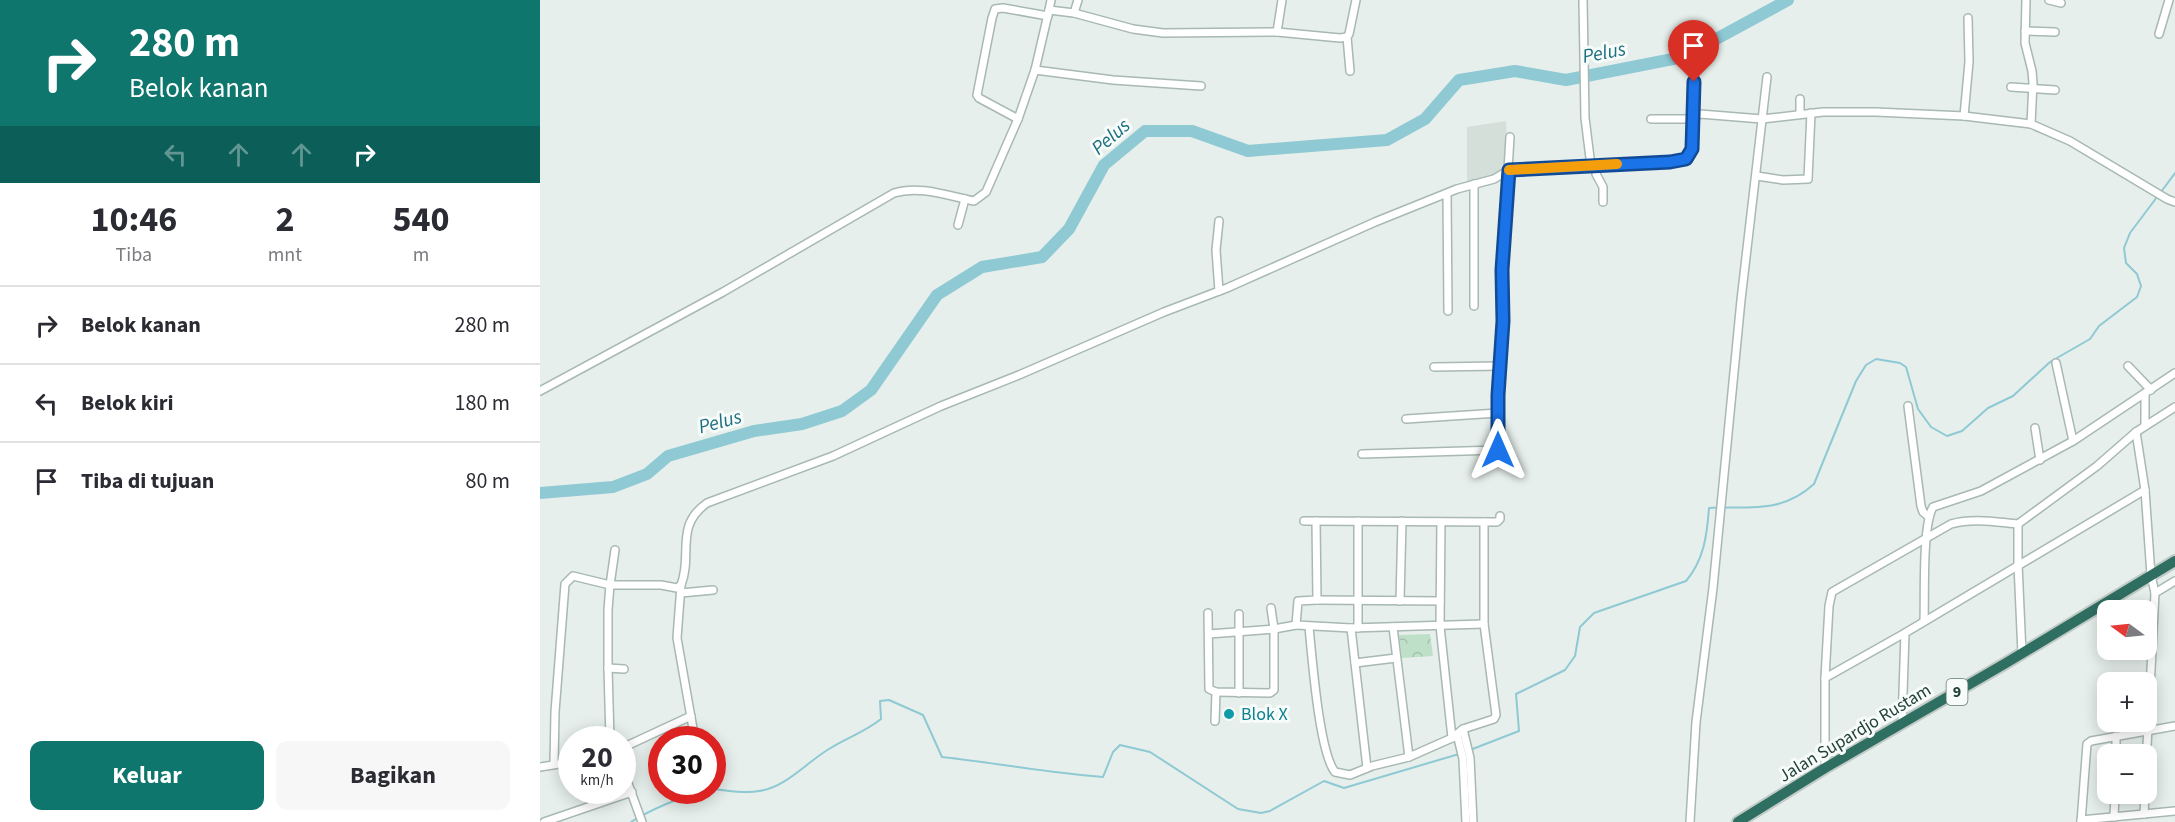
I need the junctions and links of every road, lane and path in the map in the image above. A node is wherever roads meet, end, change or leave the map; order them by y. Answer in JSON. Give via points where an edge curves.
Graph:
{"nodes":[{"id":1,"x":1051,"y":0,"type":"edge"},
{"id":2,"x":1078,"y":0,"type":"edge"},
{"id":3,"x":1282,"y":0,"type":"edge"},
{"id":4,"x":1356,"y":0,"type":"edge"},
{"id":5,"x":1584,"y":0,"type":"edge"},
{"id":6,"x":2026,"y":0,"type":"edge"},
{"id":7,"x":2049,"y":0,"type":"edge"},
{"id":8,"x":2169,"y":0,"type":"edge"},
{"id":9,"x":2061,"y":3,"type":"dead end"},
{"id":10,"x":1049,"y":13,"type":"junction"},
{"id":11,"x":1074,"y":13,"type":"junction"},
{"id":12,"x":1968,"y":18,"type":"dead end"},
{"id":13,"x":2025,"y":31,"type":"junction"},
{"id":14,"x":1277,"y":32,"type":"junction"},
{"id":15,"x":2055,"y":32,"type":"dead end"},
{"id":16,"x":2159,"y":34,"type":"dead end"},
{"id":17,"x":1347,"y":37,"type":"junction"},
{"id":18,"x":1035,"y":70,"type":"junction"},
{"id":19,"x":1350,"y":71,"type":"dead end"},
{"id":20,"x":1767,"y":77,"type":"dead end"},
{"id":21,"x":1694,"y":82,"type":"dead end"},
{"id":22,"x":1201,"y":86,"type":"dead end"},
{"id":23,"x":2011,"y":87,"type":"dead end"},
{"id":24,"x":2033,"y":89,"type":"junction"},
{"id":25,"x":2055,"y":90,"type":"dead end"},
{"id":26,"x":1800,"y":99,"type":"dead end"},
{"id":27,"x":1811,"y":113,"type":"junction"},
{"id":28,"x":1800,"y":114,"type":"junction"},
{"id":29,"x":1964,"y":116,"type":"junction"},
{"id":30,"x":1018,"y":118,"type":"junction"},
{"id":31,"x":1693,"y":118,"type":"junction"},
{"id":32,"x":1650,"y":119,"type":"dead end"},
{"id":33,"x":1762,"y":119,"type":"junction"},
{"id":34,"x":2031,"y":124,"type":"junction"},
{"id":35,"x":1509,"y":136,"type":"dead end"},
{"id":36,"x":1594,"y":166,"type":"junction"},
{"id":37,"x":1509,"y":170,"type":"junction"},
{"id":38,"x":1757,"y":176,"type":"junction"},
{"id":39,"x":1474,"y":184,"type":"junction"},
{"id":40,"x":1447,"y":194,"type":"junction"},
{"id":41,"x":965,"y":199,"type":"junction"},
{"id":42,"x":1603,"y":202,"type":"dead end"},
{"id":43,"x":2175,"y":202,"type":"edge"},
{"id":44,"x":1220,"y":221,"type":"dead end"},
{"id":45,"x":958,"y":225,"type":"dead end"},
{"id":46,"x":1219,"y":291,"type":"junction"},
{"id":47,"x":1473,"y":306,"type":"dead end"},
{"id":48,"x":1448,"y":311,"type":"dead end"},
{"id":49,"x":2056,"y":363,"type":"dead end"},
{"id":50,"x":1501,"y":366,"type":"junction"},
{"id":51,"x":2128,"y":366,"type":"dead end"},
{"id":52,"x":1434,"y":367,"type":"dead end"},
{"id":53,"x":2175,"y":373,"type":"edge"},
{"id":54,"x":540,"y":391,"type":"edge"},
{"id":55,"x":2148,"y":392,"type":"junction"},
{"id":56,"x":1908,"y":406,"type":"dead end"},
{"id":57,"x":2175,"y":407,"type":"edge"},
{"id":58,"x":1498,"y":413,"type":"junction"},
{"id":59,"x":1406,"y":419,"type":"dead end"},
{"id":60,"x":2145,"y":426,"type":"junction"},
{"id":61,"x":2035,"y":428,"type":"dead end"},
{"id":62,"x":2136,"y":432,"type":"junction"},
{"id":63,"x":2073,"y":441,"type":"junction"},
{"id":64,"x":1362,"y":454,"type":"dead end"},
{"id":65,"x":2040,"y":460,"type":"junction"},
{"id":66,"x":2145,"y":490,"type":"junction"},
{"id":67,"x":1500,"y":516,"type":"dead end"},
{"id":68,"x":1929,"y":517,"type":"junction"},
{"id":69,"x":1304,"y":521,"type":"dead end"},
{"id":70,"x":1316,"y":521,"type":"junction"},
{"id":71,"x":1358,"y":521,"type":"junction"},
{"id":72,"x":1402,"y":521,"type":"junction"},
{"id":73,"x":1441,"y":522,"type":"junction"},
{"id":74,"x":1484,"y":522,"type":"junction"},
{"id":75,"x":2018,"y":524,"type":"junction"},
{"id":76,"x":1927,"y":537,"type":"junction"},
{"id":77,"x":615,"y":550,"type":"dead end"},
{"id":78,"x":2175,"y":561,"type":"edge"},
{"id":79,"x":2018,"y":564,"type":"junction"},
{"id":80,"x":2151,"y":575,"type":"junction"},
{"id":81,"x":2175,"y":581,"type":"edge"},
{"id":82,"x":610,"y":585,"type":"junction"},
{"id":83,"x":681,"y":589,"type":"junction"},
{"id":84,"x":713,"y":590,"type":"dead end"},
{"id":85,"x":2155,"y":593,"type":"junction"},
{"id":86,"x":1317,"y":600,"type":"junction"},
{"id":87,"x":1357,"y":601,"type":"junction"},
{"id":88,"x":1400,"y":601,"type":"junction"},
{"id":89,"x":1440,"y":601,"type":"junction"},
{"id":90,"x":1271,"y":608,"type":"dead end"},
{"id":91,"x":1208,"y":613,"type":"dead end"},
{"id":92,"x":1239,"y":614,"type":"dead end"},
{"id":93,"x":1924,"y":621,"type":"junction"},
{"id":94,"x":1484,"y":624,"type":"junction"},
{"id":95,"x":1296,"y":626,"type":"junction"},
{"id":96,"x":1440,"y":626,"type":"junction"},
{"id":97,"x":1310,"y":627,"type":"junction"},
{"id":98,"x":1393,"y":627,"type":"junction"},
{"id":99,"x":1355,"y":628,"type":"junction"},
{"id":100,"x":1274,"y":629,"type":"junction"},
{"id":101,"x":1239,"y":632,"type":"junction"},
{"id":102,"x":1905,"y":633,"type":"junction"},
{"id":103,"x":1209,"y":634,"type":"junction"},
{"id":104,"x":2022,"y":654,"type":"junction"},
{"id":105,"x":1396,"y":658,"type":"junction"},
{"id":106,"x":1355,"y":663,"type":"junction"},
{"id":107,"x":608,"y":668,"type":"junction"},
{"id":108,"x":624,"y":669,"type":"dead end"},
{"id":109,"x":2151,"y":672,"type":"edge"},
{"id":110,"x":1825,"y":678,"type":"junction"},
{"id":111,"x":1216,"y":692,"type":"junction"},
{"id":112,"x":1239,"y":693,"type":"junction"},
{"id":113,"x":691,"y":716,"type":"junction"},
{"id":114,"x":1215,"y":722,"type":"dead end"},
{"id":115,"x":1902,"y":723,"type":"junction"},
{"id":116,"x":610,"y":726,"type":"edge"},
{"id":117,"x":693,"y":726,"type":"edge"},
{"id":118,"x":2175,"y":726,"type":"edge"},
{"id":119,"x":2157,"y":729,"type":"edge"},
{"id":120,"x":2137,"y":732,"type":"edge"},
{"id":121,"x":1457,"y":733,"type":"junction"},
{"id":122,"x":2116,"y":736,"type":"junction"},
{"id":123,"x":636,"y":742,"type":"edge"},
{"id":124,"x":2116,"y":744,"type":"edge"},
{"id":125,"x":1408,"y":757,"type":"junction"},
{"id":126,"x":1467,"y":758,"type":"junction"},
{"id":127,"x":554,"y":764,"type":"junction"},
{"id":128,"x":558,"y":764,"type":"edge"},
{"id":129,"x":540,"y":767,"type":"edge"},
{"id":130,"x":1367,"y":768,"type":"junction"},
{"id":131,"x":1825,"y":768,"type":"junction"},
{"id":132,"x":636,"y":803,"type":"edge"},
{"id":133,"x":597,"y":804,"type":"edge"},
{"id":134,"x":2115,"y":804,"type":"edge"},
{"id":135,"x":2144,"y":804,"type":"edge"},
{"id":136,"x":2175,"y":811,"type":"edge"},
{"id":137,"x":2144,"y":814,"type":"junction"},
{"id":138,"x":2114,"y":817,"type":"junction"},
{"id":139,"x":642,"y":821,"type":"edge"},
{"id":140,"x":2081,"y":821,"type":"edge"},
{"id":141,"x":544,"y":822,"type":"edge"},
{"id":142,"x":1466,"y":822,"type":"edge"},
{"id":143,"x":1473,"y":822,"type":"edge"},
{"id":144,"x":1690,"y":822,"type":"edge"},
{"id":145,"x":1737,"y":822,"type":"edge"}],
"edges":[{"from":1,"to":10,"type":"street"},
{"from":2,"to":11,"type":"street"},
{"from":3,"to":14,"type":"street"},
{"from":4,"to":17,"type":"street"},
{"from":5,"to":36,"type":"street","via":[[1585,118]]},
{"from":6,"to":13,"type":"street"},
{"from":7,"to":9,"type":"street"},
{"from":8,"to":16,"type":"street"},
{"from":10,"to":11,"type":"street"},
{"from":10,"to":18,"type":"street"},
{"from":10,"to":30,"type":"street","via":[[1004,8],[995,9],[992,18],[977,95]]},
{"from":11,"to":14,"type":"street","via":[[1163,33]]},
{"from":12,"to":29,"type":"street"},
{"from":13,"to":15,"type":"street"},
{"from":13,"to":24,"type":"street"},
{"from":14,"to":17,"type":"street"},
{"from":17,"to":19,"type":"street"},
{"from":18,"to":22,"type":"street"},
{"from":18,"to":30,"type":"street"},
{"from":20,"to":33,"type":"street"},
{"from":21,"to":31,"type":"street"},
{"from":23,"to":24,"type":"street"},
{"from":24,"to":25,"type":"street"},
{"from":24,"to":34,"type":"street"},
{"from":26,"to":28,"type":"street"},
{"from":27,"to":28,"type":"street"},
{"from":27,"to":29,"type":"street"},
{"from":27,"to":38,"type":"street","via":[[1808,179]]},
{"from":28,"to":33,"type":"street"},
{"from":29,"to":34,"type":"street"},
{"from":30,"to":41,"type":"street","via":[[986,192],[976,200]]},
{"from":31,"to":32,"type":"street"},
{"from":31,"to":33,"type":"street","via":[[1700,114]]},
{"from":31,"to":36,"type":"street","via":[[1692,149],[1686,159]]},
{"from":33,"to":38,"type":"street"},
{"from":34,"to":43,"type":"street","via":[[2070,141]]},
{"from":35,"to":37,"type":"street"},
{"from":36,"to":37,"type":"street"},
{"from":36,"to":42,"type":"street","via":[[1603,187]]},
{"from":37,"to":39,"type":"street"},
{"from":37,"to":50,"type":"street"},
{"from":38,"to":144,"type":"street","via":[[1696,722]]},
{"from":39,"to":40,"type":"street"},
{"from":39,"to":47,"type":"street"},
{"from":40,"to":46,"type":"street"},
{"from":40,"to":48,"type":"street"},
{"from":41,"to":45,"type":"street"},
{"from":41,"to":54,"type":"street","via":[[922,190],[894,193]]},
{"from":44,"to":46,"type":"street","via":[[1216,250]]},
{"from":46,"to":83,"type":"street","via":[[941,406],[833,456],[707,503],[689,524]]},
{"from":49,"to":63,"type":"street"},
{"from":50,"to":52,"type":"street"},
{"from":50,"to":58,"type":"street"},
{"from":51,"to":55,"type":"street"},
{"from":53,"to":55,"type":"street"},
{"from":55,"to":60,"type":"street"},
{"from":55,"to":63,"type":"street"},
{"from":56,"to":68,"type":"street","via":[[1921,506]]},
{"from":57,"to":60,"type":"street"},
{"from":58,"to":59,"type":"street"},
{"from":58,"to":64,"type":"street","via":[[1498,450]]},
{"from":60,"to":62,"type":"street"},
{"from":61,"to":65,"type":"street"},
{"from":62,"to":66,"type":"street"},
{"from":62,"to":75,"type":"street"},
{"from":63,"to":65,"type":"street"},
{"from":65,"to":68,"type":"street","via":[[1981,491],[1933,507]]},
{"from":66,"to":79,"type":"street"},
{"from":66,"to":80,"type":"street"},
{"from":67,"to":74,"type":"street","via":[[1497,522]]},
{"from":68,"to":76,"type":"street"},
{"from":69,"to":70,"type":"street"},
{"from":70,"to":71,"type":"street"},
{"from":70,"to":86,"type":"street"},
{"from":71,"to":72,"type":"street"},
{"from":71,"to":87,"type":"street"},
{"from":72,"to":73,"type":"street"},
{"from":72,"to":88,"type":"street"},
{"from":73,"to":74,"type":"street"},
{"from":73,"to":89,"type":"street"},
{"from":74,"to":94,"type":"street"},
{"from":75,"to":76,"type":"street","via":[[1962,521]]},
{"from":75,"to":79,"type":"street"},
{"from":76,"to":93,"type":"street"},
{"from":76,"to":110,"type":"street","via":[[1832,592]]},
{"from":77,"to":82,"type":"street"},
{"from":78,"to":80,"type":"highway","name":"Jalan Supardjo Rustam","number":"9"},
{"from":79,"to":93,"type":"street"},
{"from":79,"to":104,"type":"street"},
{"from":80,"to":85,"type":"street"},
{"from":80,"to":104,"type":"highway","name":"Jalan Supardjo Rustam","number":"9"},
{"from":81,"to":85,"type":"street"},
{"from":82,"to":83,"type":"street"},
{"from":82,"to":107,"type":"street"},
{"from":82,"to":127,"type":"street","via":[[573,576],[565,584]]},
{"from":83,"to":84,"type":"street"},
{"from":83,"to":113,"type":"street","via":[[677,638]]},
{"from":85,"to":109,"type":"street"},
{"from":86,"to":87,"type":"street"},
{"from":86,"to":95,"type":"street","via":[[1298,601]]},
{"from":87,"to":88,"type":"street"},
{"from":87,"to":99,"type":"street"},
{"from":88,"to":89,"type":"street"},
{"from":89,"to":96,"type":"street"},
{"from":90,"to":100,"type":"street"},
{"from":91,"to":103,"type":"street"},
{"from":92,"to":101,"type":"street"},
{"from":93,"to":102,"type":"street"},
{"from":94,"to":96,"type":"street"},
{"from":94,"to":121,"type":"street","via":[[1496,717]]},
{"from":95,"to":97,"type":"street"},
{"from":95,"to":100,"type":"street"},
{"from":96,"to":98,"type":"street"},
{"from":96,"to":121,"type":"street"},
{"from":97,"to":99,"type":"street"},
{"from":97,"to":130,"type":"street","via":[[1328,762],[1341,775]]},
{"from":98,"to":99,"type":"street"},
{"from":98,"to":105,"type":"street"},
{"from":99,"to":106,"type":"street"},
{"from":100,"to":101,"type":"street"},
{"from":100,"to":112,"type":"street","via":[[1273,692]]},
{"from":101,"to":103,"type":"street"},
{"from":101,"to":112,"type":"street"},
{"from":102,"to":110,"type":"street"},
{"from":102,"to":115,"type":"street"},
{"from":103,"to":111,"type":"street","via":[[1208,686]]},
{"from":104,"to":115,"type":"highway","name":"Jalan Supardjo Rustam","number":"9"},
{"from":105,"to":106,"type":"street"},
{"from":105,"to":125,"type":"street"},
{"from":106,"to":130,"type":"street"},
{"from":107,"to":108,"type":"street"},
{"from":107,"to":116,"type":"street"},
{"from":110,"to":131,"type":"street"},
{"from":111,"to":112,"type":"street"},
{"from":111,"to":114,"type":"street"},
{"from":113,"to":117,"type":"street"},
{"from":113,"to":123,"type":"street"},
{"from":115,"to":131,"type":"highway","name":"Jalan Supardjo Rustam","number":"9"},
{"from":118,"to":119,"type":"street"},
{"from":120,"to":122,"type":"street"},
{"from":121,"to":125,"type":"street"},
{"from":121,"to":126,"type":"street"},
{"from":122,"to":124,"type":"street"},
{"from":122,"to":140,"type":"street","via":[[2087,744]]},
{"from":125,"to":130,"type":"street"},
{"from":126,"to":142,"type":"street"},
{"from":126,"to":143,"type":"street"},
{"from":127,"to":128,"type":"street"},
{"from":127,"to":129,"type":"street"},
{"from":131,"to":145,"type":"highway","name":"Jalan Supardjo Rustam","number":"9"},
{"from":132,"to":139,"type":"street"},
{"from":133,"to":141,"type":"street"},
{"from":134,"to":138,"type":"street"},
{"from":135,"to":137,"type":"street"},
{"from":136,"to":137,"type":"street"},
{"from":137,"to":138,"type":"street"},
{"from":138,"to":140,"type":"street"}]}
